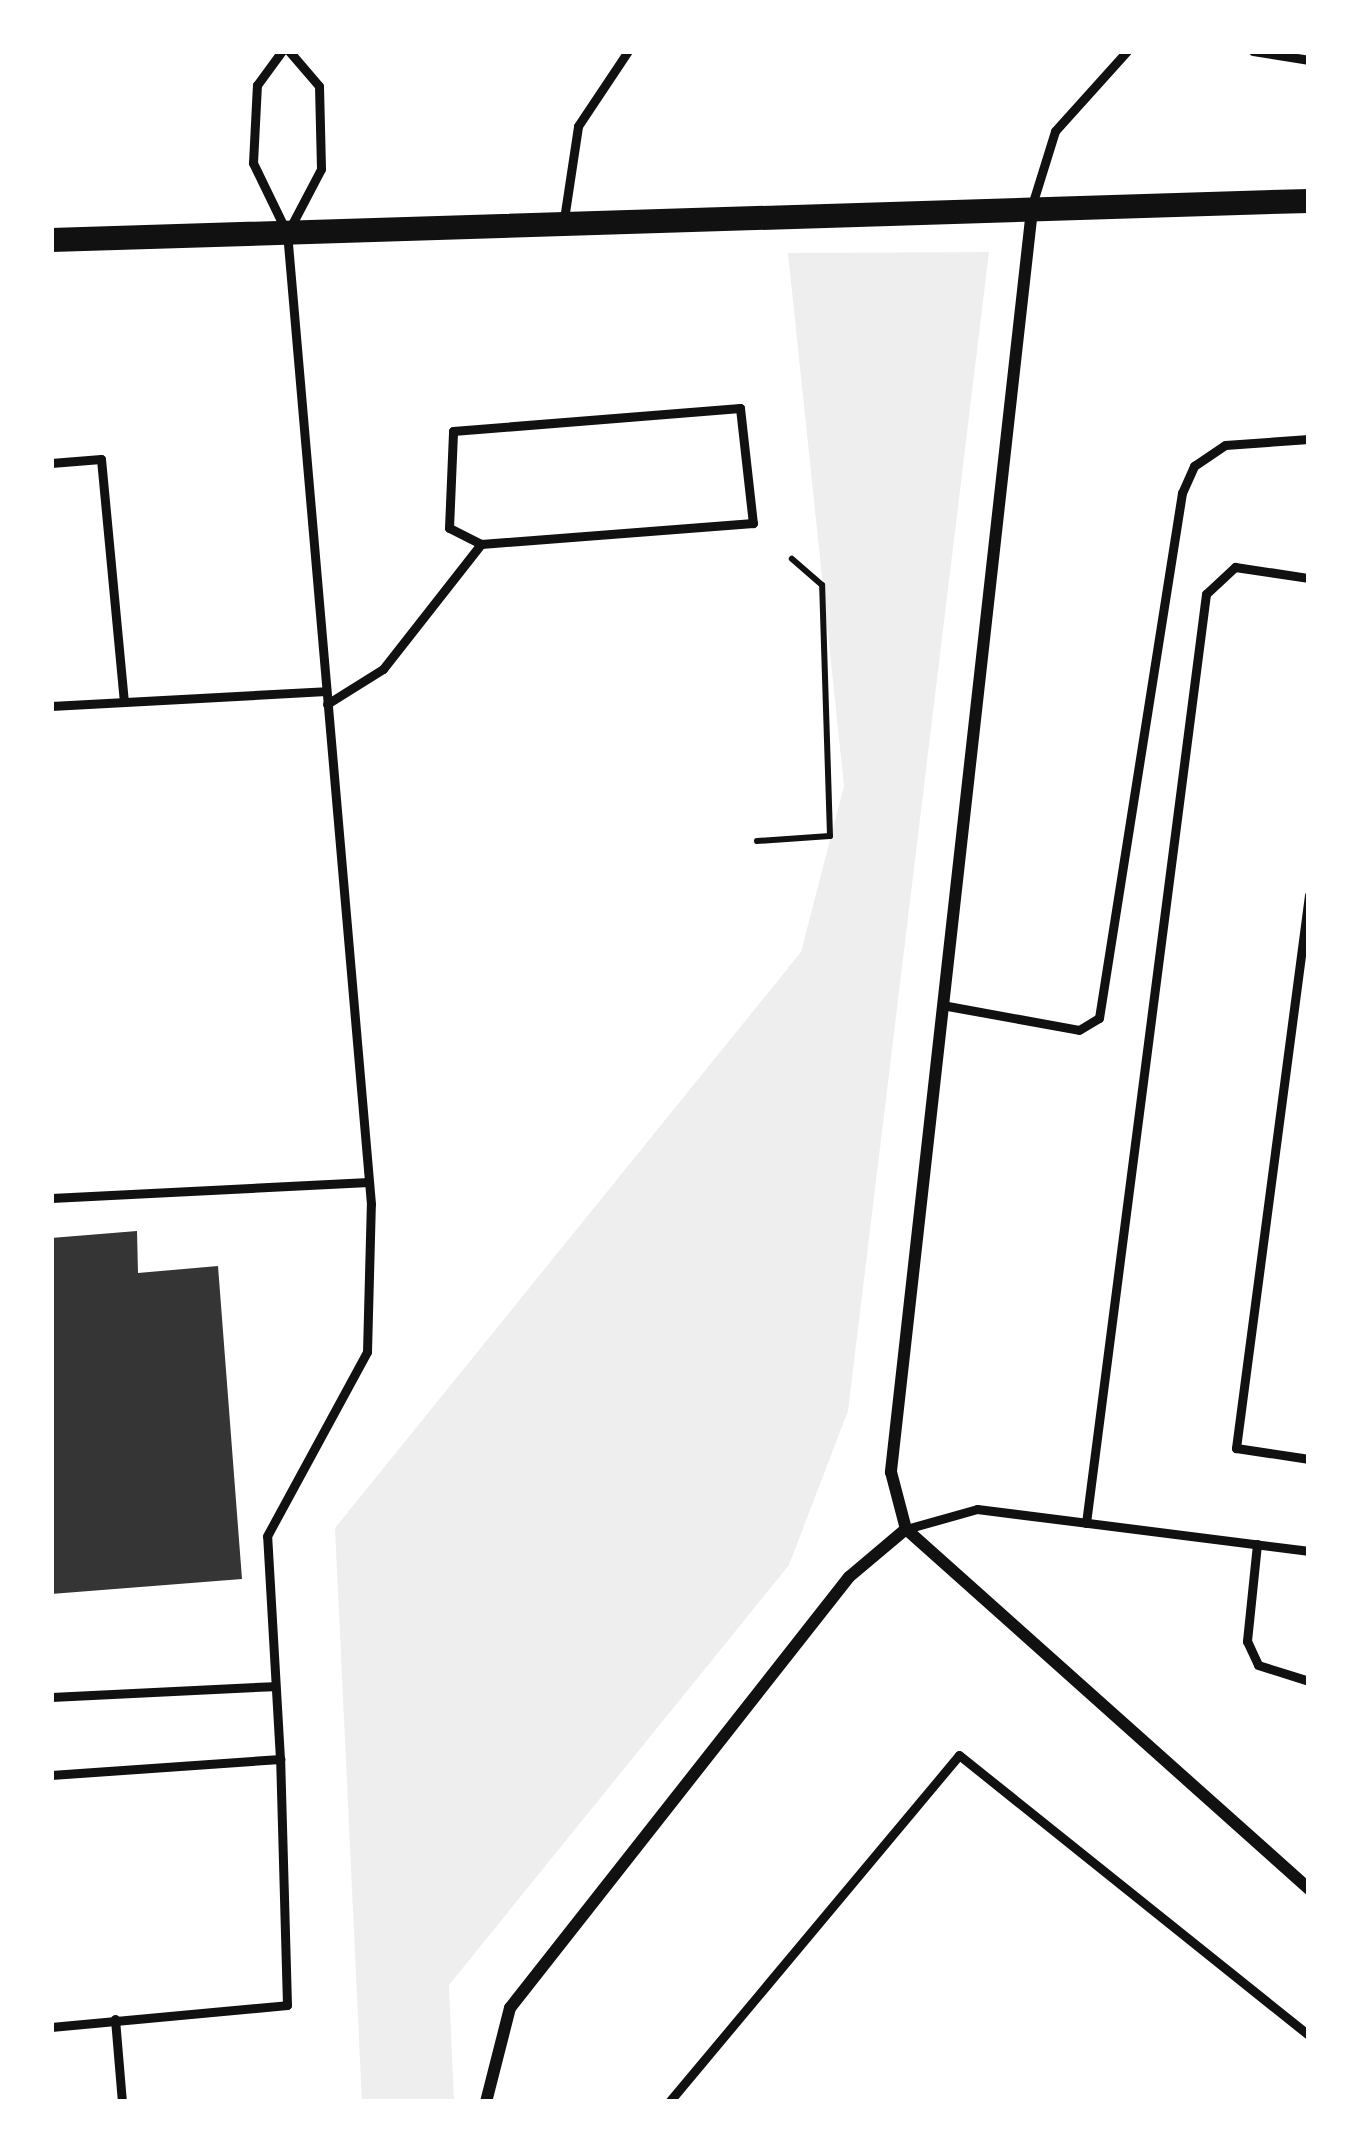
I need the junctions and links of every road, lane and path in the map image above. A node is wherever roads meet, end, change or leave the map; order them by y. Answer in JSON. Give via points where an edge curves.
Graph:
{"nodes":[{"id":1,"x":286,"y":51,"type":"edge"},
{"id":2,"x":628,"y":51,"type":"edge"},
{"id":3,"x":1127,"y":51,"type":"edge"},
{"id":4,"x":1253,"y":51,"type":"edge"},
{"id":5,"x":1309,"y":61,"type":"edge"},
{"id":6,"x":1309,"y":201,"type":"edge"},
{"id":7,"x":1032,"y":210,"type":"junction"},
{"id":8,"x":563,"y":224,"type":"junction"},
{"id":9,"x":287,"y":232,"type":"junction"},
{"id":10,"x":51,"y":240,"type":"edge"},
{"id":11,"x":1309,"y":439,"type":"edge"},
{"id":12,"x":51,"y":463,"type":"edge"},
{"id":13,"x":481,"y":544,"type":"junction"},
{"id":14,"x":791,"y":559,"type":"dead end"},
{"id":15,"x":1309,"y":578,"type":"edge"},
{"id":16,"x":326,"y":691,"type":"junction"},
{"id":17,"x":124,"y":702,"type":"junction"},
{"id":18,"x":327,"y":704,"type":"junction"},
{"id":19,"x":51,"y":706,"type":"edge"},
{"id":20,"x":757,"y":841,"type":"dead end"},
{"id":21,"x":1309,"y":895,"type":"edge"},
{"id":22,"x":942,"y":1005,"type":"junction"},
{"id":23,"x":369,"y":1182,"type":"junction"},
{"id":24,"x":51,"y":1198,"type":"edge"},
{"id":25,"x":1309,"y":1459,"type":"edge"},
{"id":26,"x":1086,"y":1522,"type":"junction"},
{"id":27,"x":906,"y":1529,"type":"junction"},
{"id":28,"x":1257,"y":1544,"type":"junction"},
{"id":29,"x":1309,"y":1551,"type":"edge"},
{"id":30,"x":1309,"y":1681,"type":"edge"},
{"id":31,"x":273,"y":1686,"type":"junction"},
{"id":32,"x":51,"y":1697,"type":"edge"},
{"id":33,"x":280,"y":1759,"type":"junction"},
{"id":34,"x":51,"y":1774,"type":"edge"},
{"id":35,"x":1309,"y":1889,"type":"edge"},
{"id":36,"x":116,"y":2019,"type":"junction"},
{"id":37,"x":51,"y":2026,"type":"edge"},
{"id":38,"x":1309,"y":2035,"type":"edge"},
{"id":39,"x":122,"y":2102,"type":"edge"},
{"id":40,"x":486,"y":2102,"type":"edge"},
{"id":41,"x":669,"y":2102,"type":"edge"}],
"edges":[{"from":1,"to":9,"type":"lane","via":[[257,85],[253,163]]},
{"from":1,"to":9,"type":"lane","via":[[319,86],[321,169]]},
{"from":2,"to":8,"type":"lane","via":[[578,126]]},
{"from":3,"to":7,"type":"lane","via":[[1055,131],[1035,167]]},
{"from":4,"to":5,"type":"lane"},
{"from":6,"to":7,"type":"main road"},
{"from":7,"to":8,"type":"main road"},
{"from":7,"to":22,"type":"street"},
{"from":8,"to":9,"type":"main road"},
{"from":9,"to":10,"type":"main road"},
{"from":9,"to":16,"type":"lane"},
{"from":11,"to":22,"type":"lane","via":[[1225,445],[1194,466],[1182,493],[1099,1018],[1079,1030]]},
{"from":12,"to":17,"type":"lane","via":[[101,459]]},
{"from":13,"to":13,"type":"lane","via":[[752,523],[740,408],[453,431],[449,528]]},
{"from":13,"to":18,"type":"lane","via":[[383,669]]},
{"from":14,"to":20,"type":"path","via":[[822,585],[830,836]]},
{"from":15,"to":26,"type":"lane","via":[[1235,567],[1206,594]]},
{"from":16,"to":17,"type":"lane"},
{"from":16,"to":18,"type":"lane"},
{"from":17,"to":19,"type":"lane"},
{"from":18,"to":23,"type":"lane"},
{"from":21,"to":25,"type":"lane","via":[[1236,1448]]},
{"from":22,"to":27,"type":"street","via":[[891,1404]]},
{"from":23,"to":24,"type":"lane"},
{"from":23,"to":31,"type":"lane","via":[[368,1352],[267,1536]]},
{"from":26,"to":27,"type":"lane","via":[[977,1509]]},
{"from":26,"to":28,"type":"lane"},
{"from":27,"to":35,"type":"street"},
{"from":27,"to":40,"type":"street","via":[[849,1577],[510,2008]]},
{"from":28,"to":29,"type":"lane"},
{"from":28,"to":30,"type":"lane","via":[[1247,1641],[1258,1665]]},
{"from":31,"to":32,"type":"lane"},
{"from":31,"to":33,"type":"lane"},
{"from":33,"to":34,"type":"lane"},
{"from":33,"to":36,"type":"lane","via":[[287,2005]]},
{"from":36,"to":37,"type":"lane"},
{"from":36,"to":39,"type":"lane"},
{"from":38,"to":41,"type":"lane","via":[[959,1755]]}]}
